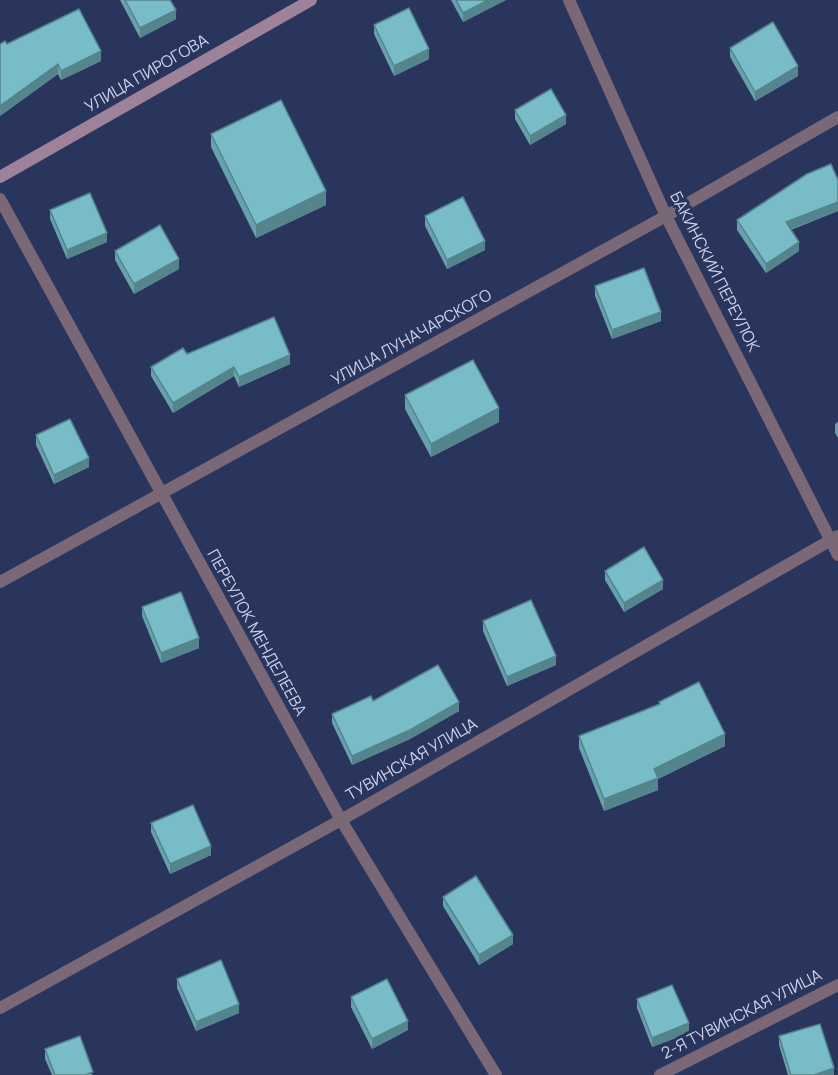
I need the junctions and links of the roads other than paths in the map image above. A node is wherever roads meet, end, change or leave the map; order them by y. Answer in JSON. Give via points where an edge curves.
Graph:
{"nodes":[{"id":1,"x":311,"y":0,"type":"edge"},
{"id":2,"x":569,"y":0,"type":"edge"},
{"id":3,"x":838,"y":117,"type":"edge"},
{"id":4,"x":0,"y":177,"type":"edge"},
{"id":5,"x":0,"y":199,"type":"edge"},
{"id":6,"x":666,"y":216,"type":"junction"},
{"id":7,"x":161,"y":495,"type":"junction"},
{"id":8,"x":834,"y":538,"type":"edge"},
{"id":9,"x":838,"y":555,"type":"edge"},
{"id":10,"x":0,"y":582,"type":"edge"},
{"id":11,"x":341,"y":820,"type":"junction"},
{"id":12,"x":838,"y":985,"type":"edge"},
{"id":13,"x":0,"y":1008,"type":"edge"},
{"id":14,"x":496,"y":1075,"type":"edge"},
{"id":15,"x":660,"y":1075,"type":"edge"}],
"edges":[{"from":1,"to":4,"type":"main road","name":"УЛИЦА ПИРОГОВА"},
{"from":2,"to":6,"type":"street","name":"БАКИНСКИЙ ПЕРЕУЛОК"},
{"from":3,"to":6,"type":"street","name":"УЛИЦА ЛУНАЧАРСКОГО"},
{"from":5,"to":7,"type":"street","name":"ПЕРЕУЛОК МЕНДЕЛЕЕВА"},
{"from":6,"to":7,"type":"street","name":"УЛИЦА ЛУНАЧАРСКОГО"},
{"from":6,"to":8,"type":"street","name":"БАКИНСКИЙ ПЕРЕУЛОК"},
{"from":7,"to":10,"type":"street","name":"УЛИЦА ЛУНАЧАРСКОГО"},
{"from":7,"to":11,"type":"street","name":"ПЕРЕУЛОК МЕНДЕЛЕЕВА"},
{"from":8,"to":9,"type":"street","name":"БАКИНСКИЙ ПЕРЕУЛОК"},
{"from":8,"to":11,"type":"street","name":"ТУВИНСКАЯ УЛИЦА"},
{"from":11,"to":13,"type":"street","name":"ТУВИНСКАЯ УЛИЦА"},
{"from":11,"to":14,"type":"street","name":"ПЕРЕУЛОК МЕНДЕЛЕЕВА"},
{"from":12,"to":15,"type":"street","name":"2-Я ТУВИНСКАЯ УЛИЦА"}]}
